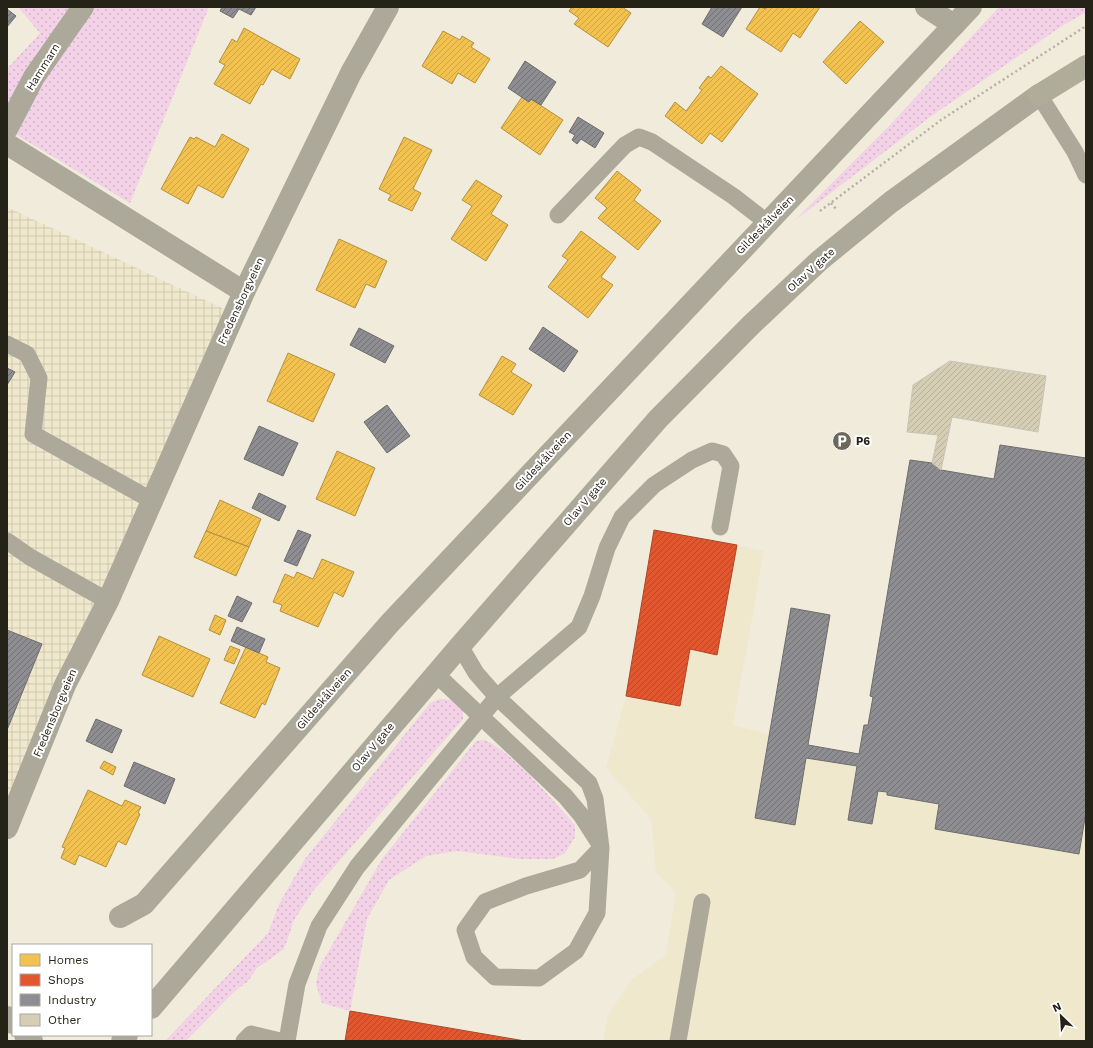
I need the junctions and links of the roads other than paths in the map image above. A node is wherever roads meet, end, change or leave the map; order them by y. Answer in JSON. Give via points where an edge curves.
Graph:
{"nodes":[{"id":1,"x":83,"y":7,"type":"edge"},
{"id":2,"x":388,"y":7,"type":"edge"},
{"id":3,"x":926,"y":7,"type":"edge"},
{"id":4,"x":970,"y":7,"type":"edge"},
{"id":5,"x":954,"y":25,"type":"junction"},
{"id":6,"x":1086,"y":66,"type":"edge"},
{"id":7,"x":1038,"y":94,"type":"junction"},
{"id":8,"x":7,"y":129,"type":"edge"},
{"id":9,"x":7,"y":144,"type":"edge"},
{"id":10,"x":1086,"y":175,"type":"edge"},
{"id":11,"x":558,"y":215,"type":"dead end"},
{"id":12,"x":768,"y":223,"type":"junction"},
{"id":13,"x":244,"y":292,"type":"junction"},
{"id":14,"x":7,"y":344,"type":"edge"},
{"id":15,"x":152,"y":500,"type":"junction"},
{"id":16,"x":720,"y":527,"type":"dead end"},
{"id":17,"x":7,"y":541,"type":"edge"},
{"id":18,"x":108,"y":602,"type":"junction"},
{"id":19,"x":460,"y":646,"type":"junction"},
{"id":20,"x":436,"y":674,"type":"junction"},
{"id":21,"x":497,"y":696,"type":"junction"},
{"id":22,"x":480,"y":716,"type":"junction"},
{"id":23,"x":7,"y":828,"type":"edge"},
{"id":24,"x":601,"y":848,"type":"junction"},
{"id":25,"x":702,"y":902,"type":"dead end"},
{"id":26,"x":120,"y":917,"type":"dead end"},
{"id":27,"x":152,"y":1007,"type":"edge"},
{"id":28,"x":244,"y":1041,"type":"edge"},
{"id":29,"x":280,"y":1041,"type":"edge"},
{"id":30,"x":287,"y":1041,"type":"edge"},
{"id":31,"x":678,"y":1041,"type":"edge"}],
"edges":[{"from":1,"to":8,"type":"street","name":"Hammarn","via":[[34,77]]},
{"from":2,"to":13,"type":"street","name":"Fredensborgveien","via":[[351,73]]},
{"from":3,"to":5,"type":"street"},
{"from":4,"to":5,"type":"street","name":"Gildeskålveien"},
{"from":5,"to":12,"type":"street","name":"Gildeskålveien"},
{"from":6,"to":7,"type":"highway","name":"Olav V gate"},
{"from":7,"to":10,"type":"lane","via":[[1075,152]]},
{"from":7,"to":19,"type":"street","name":"Olav V gate","via":[[891,202],[819,261],[751,325],[658,419]]},
{"from":9,"to":13,"type":"street"},
{"from":11,"to":12,"type":"lane","via":[[625,145],[639,138],[652,142],[733,196]]},
{"from":12,"to":26,"type":"street","name":"Gildeskålveien","via":[[390,623],[144,904]]},
{"from":13,"to":15,"type":"street","name":"Fredensborgveien"},
{"from":14,"to":15,"type":"lane","via":[[27,354],[39,378],[33,434]]},
{"from":15,"to":18,"type":"street","name":"Fredensborgveien"},
{"from":16,"to":21,"type":"lane","via":[[731,466],[723,454],[712,451],[692,460],[654,485],[622,517],[607,548],[579,627]]},
{"from":17,"to":18,"type":"lane"},
{"from":18,"to":23,"type":"street","name":"Fredensborgveien","via":[[65,685]]},
{"from":19,"to":20,"type":"street","name":"Olav V gate"},
{"from":19,"to":21,"type":"lane","via":[[476,673]]},
{"from":20,"to":22,"type":"lane"},
{"from":20,"to":27,"type":"street","name":"Olav V gate"},
{"from":21,"to":22,"type":"lane"},
{"from":21,"to":24,"type":"lane","via":[[589,783],[595,799]]},
{"from":22,"to":24,"type":"lane","via":[[565,796],[581,815]]},
{"from":22,"to":30,"type":"lane","via":[[357,867],[319,926],[297,984]]},
{"from":24,"to":24,"type":"lane","via":[[580,870],[526,886],[485,902],[465,930],[474,957],[495,977],[539,978],[576,951],[597,913]]},
{"from":25,"to":31,"type":"lane"},
{"from":28,"to":29,"type":"lane","via":[[251,1034]]}]}
